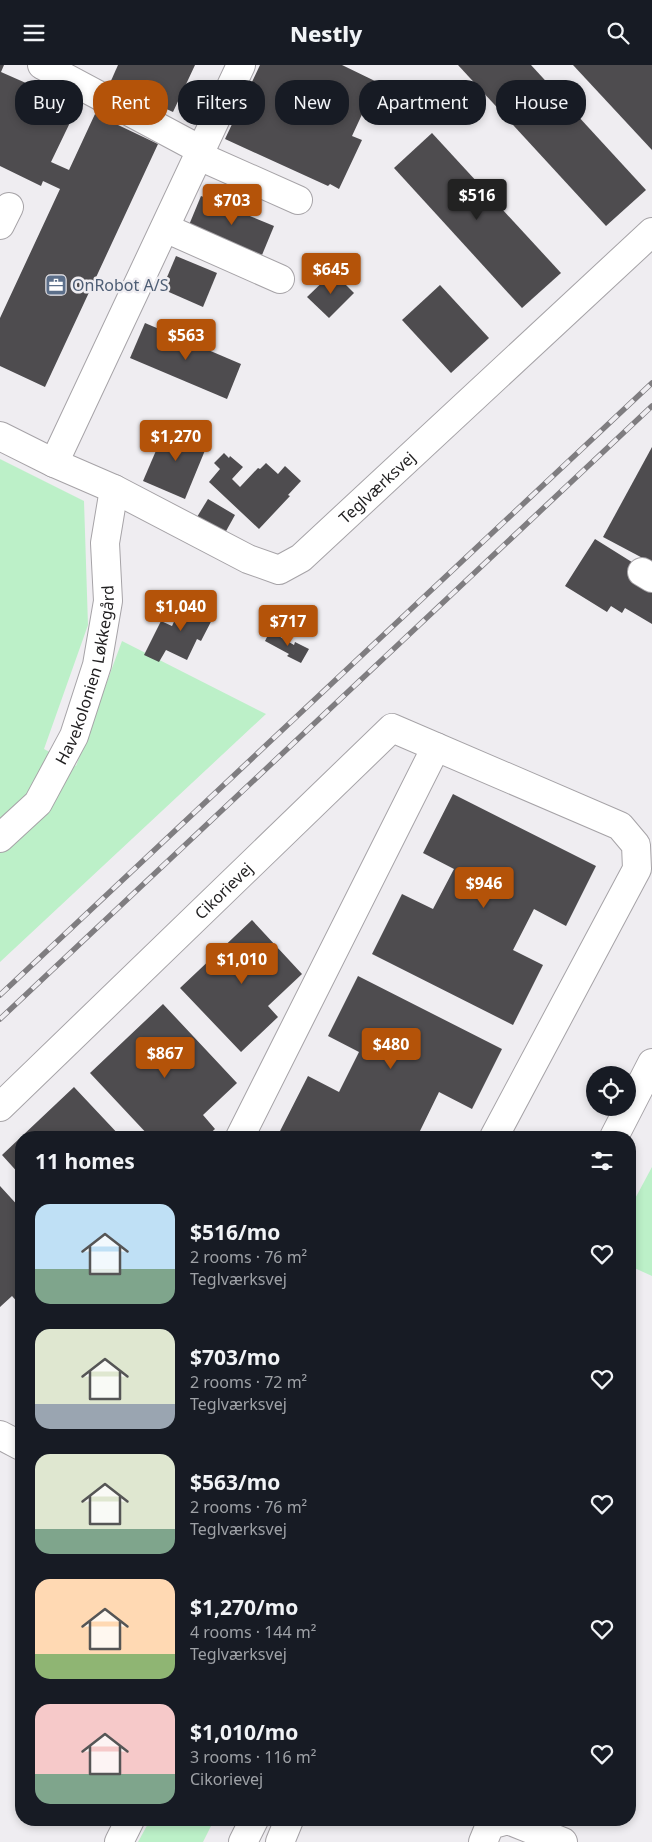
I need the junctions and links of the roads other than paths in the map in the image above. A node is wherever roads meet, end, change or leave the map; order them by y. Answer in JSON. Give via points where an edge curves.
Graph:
{"nodes":[{"id":1,"x":42,"y":65,"type":"edge"},
{"id":2,"x":242,"y":65,"type":"edge"},
{"id":3,"x":200,"y":153,"type":"junction"},
{"id":4,"x":298,"y":200,"type":"dead end"},
{"id":5,"x":165,"y":228,"type":"junction"},
{"id":6,"x":652,"y":231,"type":"edge"},
{"id":7,"x":280,"y":279,"type":"dead end"},
{"id":8,"x":0,"y":436,"type":"edge"},
{"id":9,"x":54,"y":463,"type":"junction"},
{"id":10,"x":114,"y":489,"type":"junction"},
{"id":11,"x":436,"y":747,"type":"junction"},
{"id":12,"x":0,"y":838,"type":"edge"},
{"id":13,"x":652,"y":1063,"type":"edge"},
{"id":14,"x":0,"y":1107,"type":"edge"},
{"id":15,"x":243,"y":1131,"type":"edge"},
{"id":16,"x":497,"y":1131,"type":"edge"},
{"id":17,"x":617,"y":1131,"type":"edge"},
{"id":18,"x":0,"y":1435,"type":"edge"},
{"id":19,"x":15,"y":1443,"type":"edge"},
{"id":20,"x":127,"y":1826,"type":"edge"},
{"id":21,"x":251,"y":1826,"type":"edge"},
{"id":22,"x":287,"y":1826,"type":"edge"},
{"id":23,"x":490,"y":1826,"type":"edge"},
{"id":24,"x":521,"y":1826,"type":"edge"},
{"id":25,"x":119,"y":1842,"type":"edge"},
{"id":26,"x":243,"y":1842,"type":"edge"},
{"id":27,"x":280,"y":1842,"type":"edge"},
{"id":28,"x":483,"y":1842,"type":"edge"},
{"id":29,"x":562,"y":1842,"type":"edge"}],
"edges":[{"from":1,"to":3,"type":"street"},
{"from":2,"to":3,"type":"street"},
{"from":3,"to":4,"type":"street"},
{"from":3,"to":5,"type":"street"},
{"from":5,"to":7,"type":"street"},
{"from":5,"to":9,"type":"street"},
{"from":6,"to":10,"type":"street","name":"Teglværksvej","via":[[301,558],[279,570],[248,559]]},
{"from":8,"to":9,"type":"street","name":"Teglværksvej"},
{"from":9,"to":10,"type":"street","name":"Teglværksvej"},
{"from":10,"to":12,"type":"street","name":"Havekolonien Løkkegård","via":[[105,543],[108,601],[96,665],[74,736],[38,803]]},
{"from":11,"to":14,"type":"street","name":"Cikorievej","via":[[392,728]]},
{"from":11,"to":15,"type":"street"},
{"from":11,"to":16,"type":"street","name":"Cikorievej","via":[[620,826],[636,845],[638,869]]},
{"from":13,"to":17,"type":"street"},
{"from":18,"to":19,"type":"street"},
{"from":20,"to":25,"type":"street"},
{"from":21,"to":26,"type":"street"},
{"from":22,"to":27,"type":"street"},
{"from":23,"to":28,"type":"street"},
{"from":24,"to":29,"type":"street"}]}
